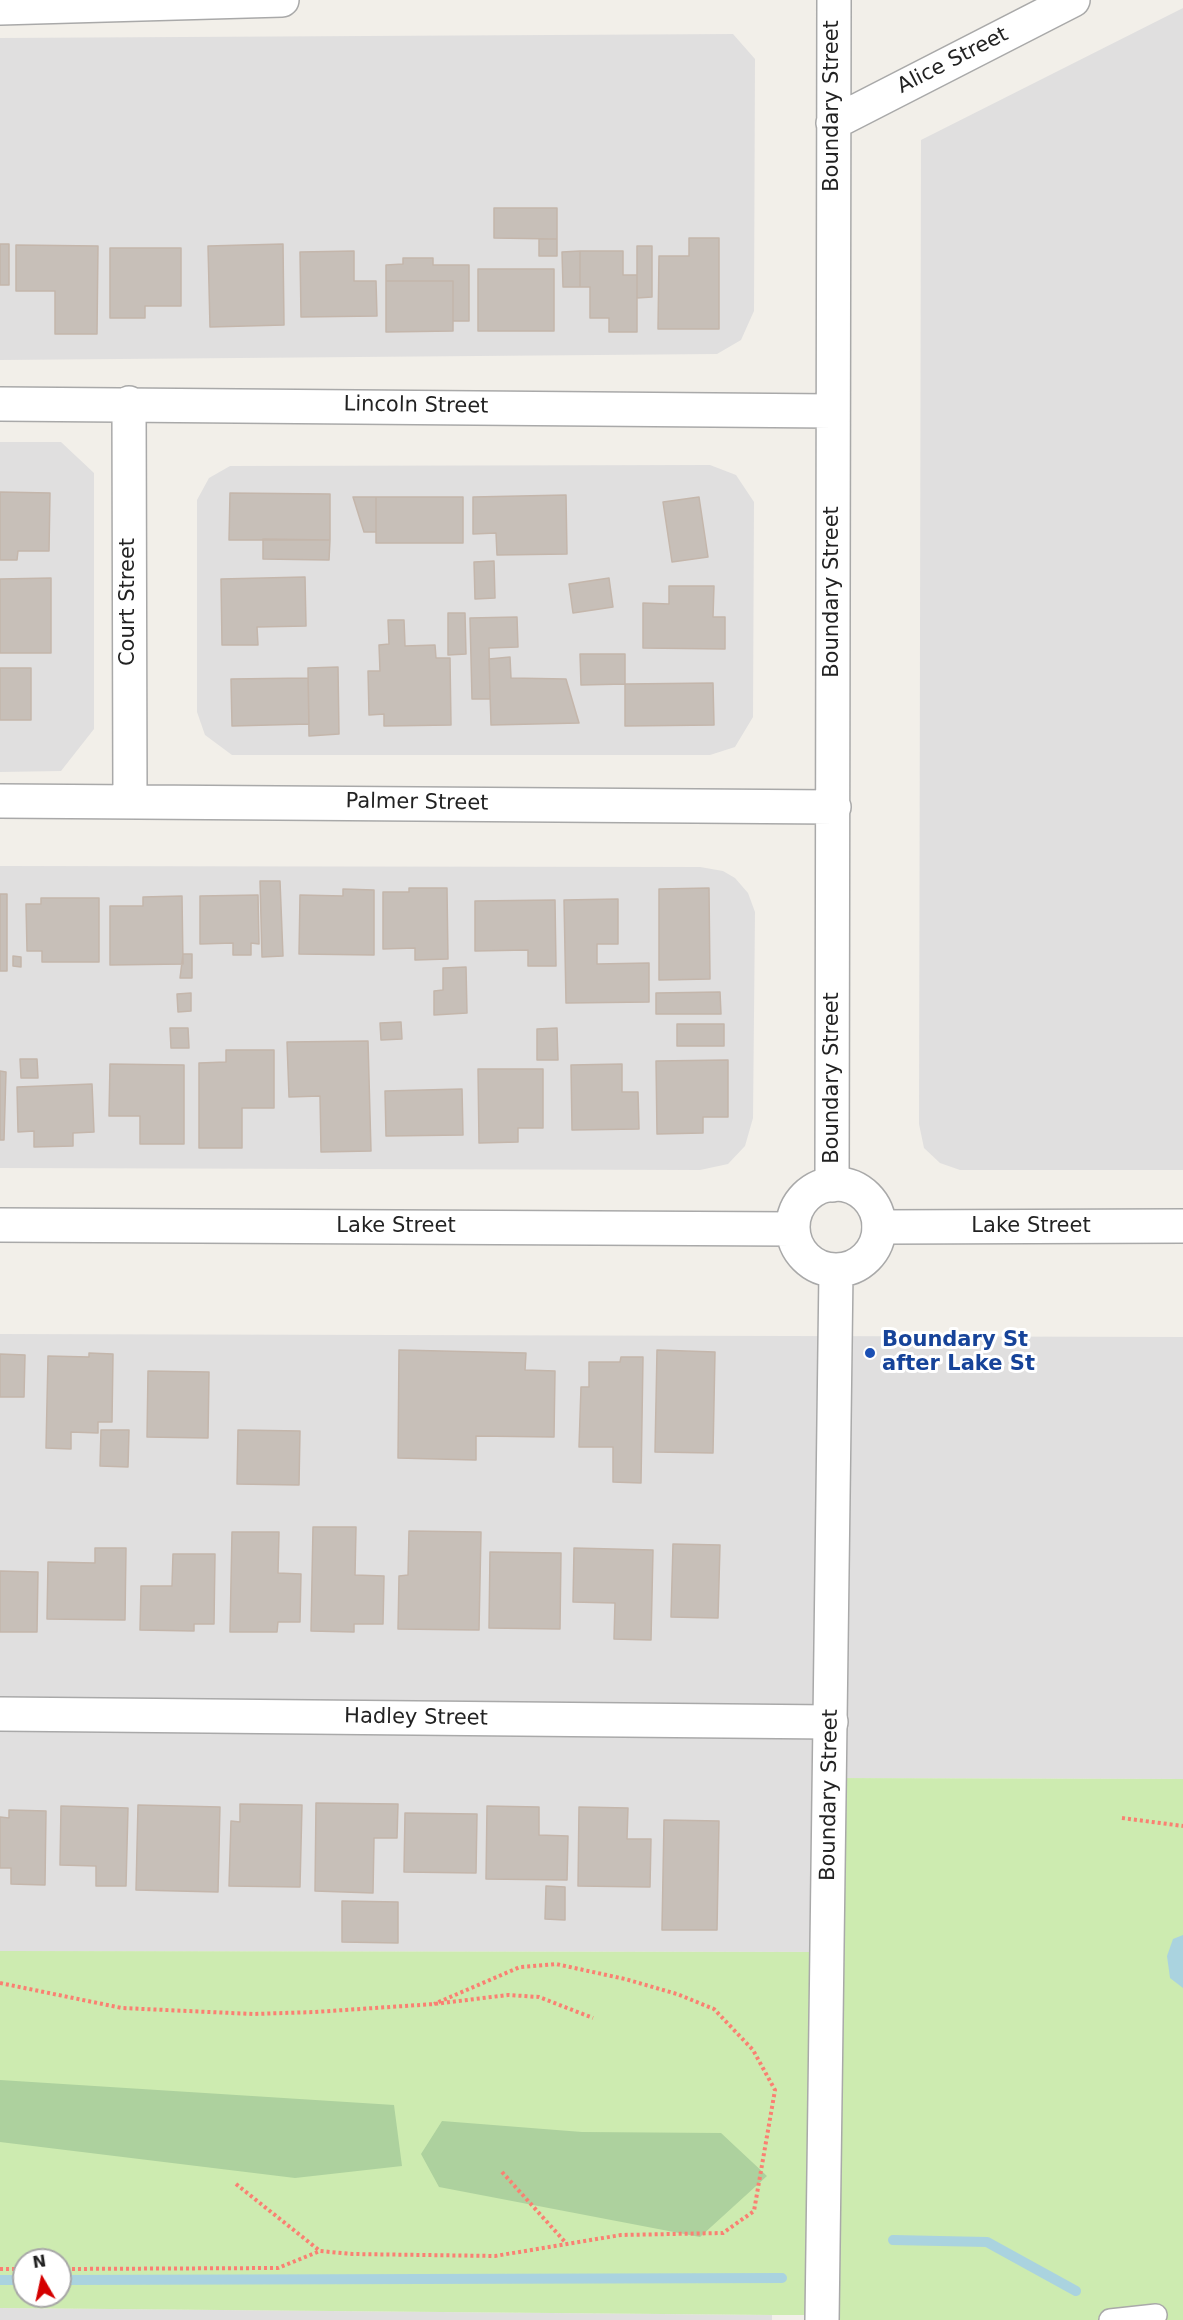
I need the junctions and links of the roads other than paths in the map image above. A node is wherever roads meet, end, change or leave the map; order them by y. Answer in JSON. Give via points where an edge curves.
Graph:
{"nodes":[{"id":1,"x":282,"y":0,"type":"edge"},
{"id":2,"x":834,"y":0,"type":"edge"},
{"id":3,"x":1073,"y":0,"type":"edge"},
{"id":4,"x":0,"y":8,"type":"edge"},
{"id":5,"x":833,"y":123,"type":"junction"},
{"id":6,"x":129,"y":403,"type":"junction"},
{"id":7,"x":0,"y":404,"type":"edge"},
{"id":8,"x":832,"y":411,"type":"junction"},
{"id":9,"x":0,"y":801,"type":"edge"},
{"id":10,"x":130,"y":801,"type":"junction"},
{"id":11,"x":834,"y":807,"type":"junction"},
{"id":12,"x":832,"y":1185,"type":"junction"},
{"id":13,"x":0,"y":1225,"type":"edge"},
{"id":14,"x":1183,"y":1226,"type":"edge"},
{"id":15,"x":879,"y":1227,"type":"junction"},
{"id":16,"x":792,"y":1229,"type":"junction"},
{"id":17,"x":836,"y":1271,"type":"junction"},
{"id":18,"x":0,"y":1714,"type":"edge"},
{"id":19,"x":831,"y":1722,"type":"junction"},
{"id":20,"x":1156,"y":2315,"type":"dead end"},
{"id":21,"x":822,"y":2320,"type":"edge"},
{"id":22,"x":1110,"y":2320,"type":"edge"}],
"edges":[{"from":1,"to":4,"type":"street"},
{"from":2,"to":5,"type":"street","name":"Boundary Street"},
{"from":3,"to":5,"type":"street","name":"Alice Street"},
{"from":5,"to":8,"type":"street","name":"Boundary Street"},
{"from":6,"to":7,"type":"street","name":"Lincoln Street"},
{"from":6,"to":8,"type":"street","name":"Lincoln Street"},
{"from":6,"to":10,"type":"street","name":"Court Street"},
{"from":8,"to":11,"type":"street","name":"Boundary Street"},
{"from":9,"to":10,"type":"street","name":"Palmer Street"},
{"from":10,"to":11,"type":"street","name":"Palmer Street"},
{"from":11,"to":12,"type":"street","name":"Boundary Street"},
{"from":12,"to":15,"type":"street","via":[[850,1187],[865,1195],[875,1210]]},
{"from":12,"to":16,"type":"street","via":[[820,1188],[799,1204]]},
{"from":13,"to":16,"type":"street","name":"Lake Street"},
{"from":14,"to":15,"type":"street","name":"Lake Street"},
{"from":15,"to":17,"type":"street","via":[[867,1258]]},
{"from":16,"to":17,"type":"street","via":[[796,1245],[806,1259],[820,1268]]},
{"from":17,"to":19,"type":"street","name":"Boundary Street"},
{"from":18,"to":19,"type":"street","name":"Hadley Street"},
{"from":19,"to":21,"type":"street","name":"Boundary Street"},
{"from":20,"to":22,"type":"lane"}]}
